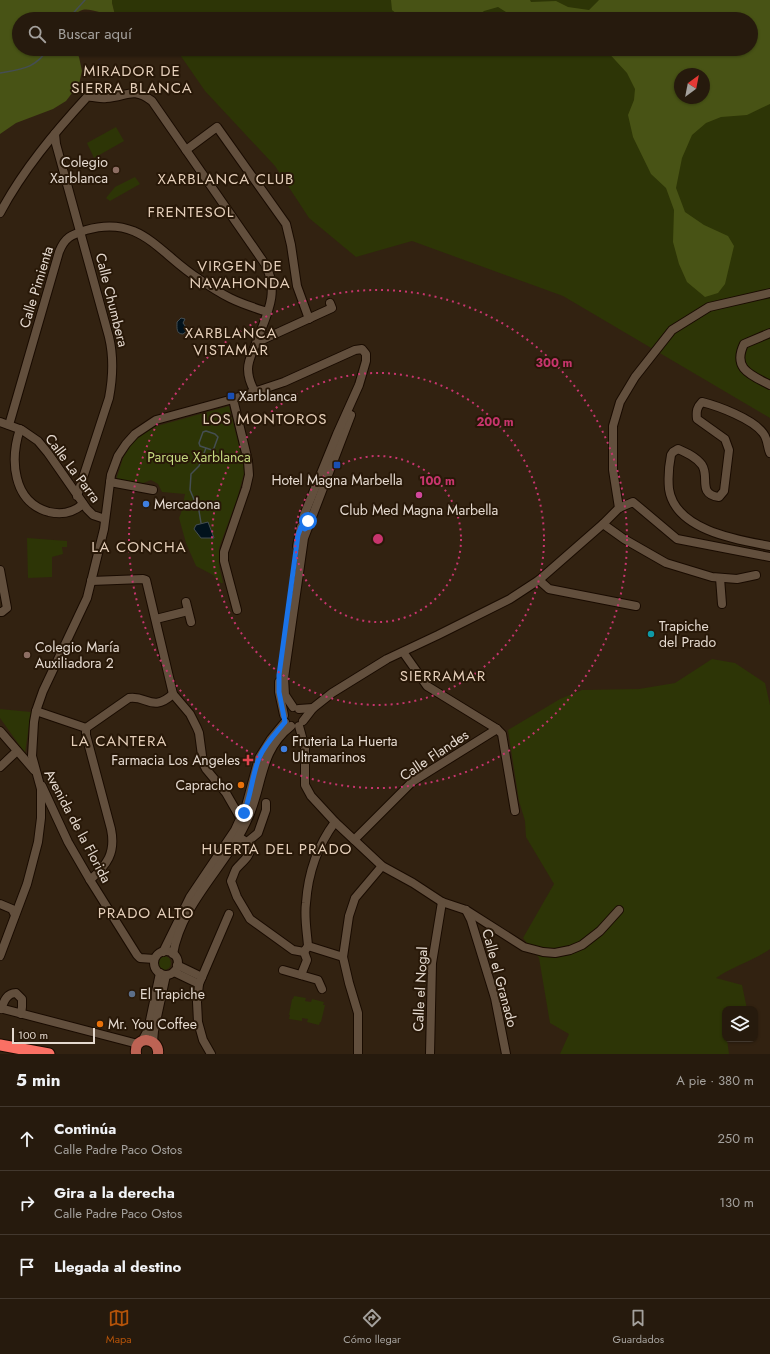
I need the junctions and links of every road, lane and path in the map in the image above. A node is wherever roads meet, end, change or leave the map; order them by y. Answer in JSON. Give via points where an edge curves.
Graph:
{"nodes":[{"id":1,"x":55,"y":134,"type":"junction"},
{"id":2,"x":56,"y":144,"type":"junction"},
{"id":3,"x":44,"y":146,"type":"junction"},
{"id":4,"x":186,"y":150,"type":"junction"},
{"id":5,"x":0,"y":213,"type":"edge"},
{"id":6,"x":80,"y":232,"type":"junction"},
{"id":7,"x":770,"y":293,"type":"edge"},
{"id":8,"x":330,"y":303,"type":"dead end"},
{"id":9,"x":267,"y":312,"type":"junction"},
{"id":10,"x":309,"y":319,"type":"junction"},
{"id":11,"x":770,"y":333,"type":"edge"},
{"id":12,"x":257,"y":339,"type":"junction"},
{"id":13,"x":770,"y":385,"type":"edge"},
{"id":14,"x":255,"y":392,"type":"junction"},
{"id":15,"x":233,"y":399,"type":"junction"},
{"id":16,"x":0,"y":422,"type":"edge"},
{"id":17,"x":9,"y":425,"type":"junction"},
{"id":18,"x":20,"y":429,"type":"junction"},
{"id":19,"x":770,"y":453,"type":"edge"},
{"id":20,"x":110,"y":482,"type":"junction"},
{"id":21,"x":153,"y":490,"type":"dead end"},
{"id":22,"x":77,"y":496,"type":"junction"},
{"id":23,"x":83,"y":504,"type":"junction"},
{"id":24,"x":619,"y":508,"type":"junction"},
{"id":25,"x":105,"y":519,"type":"junction"},
{"id":26,"x":305,"y":524,"type":"junction"},
{"id":27,"x":603,"y":524,"type":"junction"},
{"id":28,"x":770,"y":546,"type":"edge"},
{"id":29,"x":770,"y":557,"type":"edge"},
{"id":30,"x":0,"y":570,"type":"edge"},
{"id":31,"x":756,"y":574,"type":"dead end"},
{"id":32,"x":720,"y":578,"type":"junction"},
{"id":33,"x":539,"y":580,"type":"junction"},
{"id":34,"x":91,"y":581,"type":"junction"},
{"id":35,"x":186,"y":602,"type":"dead end"},
{"id":36,"x":722,"y":604,"type":"dead end"},
{"id":37,"x":636,"y":606,"type":"dead end"},
{"id":38,"x":237,"y":610,"type":"dead end"},
{"id":39,"x":188,"y":611,"type":"junction"},
{"id":40,"x":0,"y":612,"type":"edge"},
{"id":41,"x":156,"y":619,"type":"junction"},
{"id":42,"x":192,"y":622,"type":"dead end"},
{"id":43,"x":403,"y":652,"type":"junction"},
{"id":44,"x":172,"y":694,"type":"junction"},
{"id":45,"x":296,"y":708,"type":"junction"},
{"id":46,"x":313,"y":708,"type":"junction"},
{"id":47,"x":36,"y":711,"type":"junction"},
{"id":48,"x":292,"y":722,"type":"junction"},
{"id":49,"x":86,"y":728,"type":"junction"},
{"id":50,"x":497,"y":729,"type":"junction"},
{"id":51,"x":0,"y":731,"type":"edge"},
{"id":52,"x":17,"y":751,"type":"junction"},
{"id":53,"x":0,"y":767,"type":"edge"},
{"id":54,"x":37,"y":774,"type":"junction"},
{"id":55,"x":266,"y":803,"type":"dead end"},
{"id":56,"x":515,"y":811,"type":"dead end"},
{"id":57,"x":241,"y":819,"type":"junction"},
{"id":58,"x":335,"y":822,"type":"junction"},
{"id":59,"x":239,"y":837,"type":"junction"},
{"id":60,"x":354,"y":840,"type":"junction"},
{"id":61,"x":247,"y":842,"type":"junction"},
{"id":62,"x":382,"y":866,"type":"junction"},
{"id":63,"x":90,"y":880,"type":"junction"},
{"id":64,"x":442,"y":902,"type":"junction"},
{"id":65,"x":0,"y":904,"type":"edge"},
{"id":66,"x":466,"y":910,"type":"junction"},
{"id":67,"x":619,"y":910,"type":"dead end"},
{"id":68,"x":229,"y":914,"type":"dead end"},
{"id":69,"x":15,"y":915,"type":"junction"},
{"id":70,"x":306,"y":949,"type":"junction"},
{"id":71,"x":163,"y":952,"type":"junction"},
{"id":72,"x":173,"y":954,"type":"junction"},
{"id":73,"x":0,"y":956,"type":"edge"},
{"id":74,"x":343,"y":957,"type":"junction"},
{"id":75,"x":154,"y":959,"type":"junction"},
{"id":76,"x":283,"y":970,"type":"dead end"},
{"id":77,"x":169,"y":971,"type":"junction"},
{"id":78,"x":301,"y":975,"type":"junction"},
{"id":79,"x":200,"y":980,"type":"junction"},
{"id":80,"x":322,"y":989,"type":"dead end"},
{"id":81,"x":1,"y":1009,"type":"edge"},
{"id":82,"x":21,"y":1014,"type":"junction"},
{"id":83,"x":140,"y":1042,"type":"junction"},
{"id":84,"x":154,"y":1042,"type":"junction"},
{"id":85,"x":0,"y":1045,"type":"edge"},
{"id":86,"x":0,"y":1052,"type":"edge"},
{"id":87,"x":7,"y":1054,"type":"edge"},
{"id":88,"x":49,"y":1054,"type":"edge"},
{"id":89,"x":136,"y":1054,"type":"edge"},
{"id":90,"x":158,"y":1054,"type":"edge"},
{"id":91,"x":211,"y":1054,"type":"edge"},
{"id":92,"x":358,"y":1054,"type":"edge"},
{"id":93,"x":430,"y":1054,"type":"edge"},
{"id":94,"x":506,"y":1054,"type":"edge"}],
"edges":[{"from":1,"to":2,"type":"street","name":"Calle Chumbera"},
{"from":1,"to":3,"type":"street"},
{"from":1,"to":4,"type":"street","via":[[87,98],[108,98],[131,93],[152,101]]},
{"from":2,"to":3,"type":"street"},
{"from":2,"to":6,"type":"street","name":"Calle Chumbera"},
{"from":3,"to":5,"type":"street"},
{"from":4,"to":9,"type":"street","via":[[270,273],[273,294]]},
{"from":4,"to":10,"type":"street","via":[[217,127],[286,224],[297,286]]},
{"from":6,"to":9,"type":"street","name":"Calle Pimienta","via":[[94,228],[124,227],[139,233],[197,278],[231,298]]},
{"from":6,"to":17,"type":"street","name":"Calle Pimienta","via":[[64,241],[59,252]]},
{"from":6,"to":22,"type":"street","name":"Calle Chumbera","via":[[111,345],[113,363],[108,398]]},
{"from":7,"to":24,"type":"street","via":[[709,307],[672,330],[635,377],[620,402],[613,426],[613,470]]},
{"from":8,"to":10,"type":"street","via":[[332,308]]},
{"from":9,"to":12,"type":"street"},
{"from":10,"to":12,"type":"street","via":[[264,339]]},
{"from":11,"to":13,"type":"street","via":[[744,344],[740,352],[744,370]]},
{"from":12,"to":14,"type":"street","via":[[249,359],[248,371]]},
{"from":14,"to":15,"type":"street"},
{"from":14,"to":26,"type":"street","via":[[284,382],[355,350],[359,349],[366,354],[359,385],[304,515]]},
{"from":15,"to":20,"type":"street","via":[[160,418],[142,428],[118,456]]},
{"from":15,"to":38,"type":"street","via":[[249,475],[224,552]]},
{"from":16,"to":17,"type":"street","name":"Calle La Parra"},
{"from":17,"to":18,"type":"street","name":"Calle La Parra"},
{"from":18,"to":22,"type":"street","name":"Calle La Parra","via":[[42,445]]},
{"from":18,"to":23,"type":"street","via":[[16,445],[16,474],[27,499],[35,506],[54,513],[72,512]]},
{"from":19,"to":28,"type":"street","via":[[767,440],[758,426],[715,405],[702,402],[696,412],[697,419],[725,439],[729,450],[724,491],[719,497],[708,493],[702,466],[678,449],[671,455],[669,490],[676,506],[685,517],[702,527],[737,540]]},
{"from":20,"to":21,"type":"street"},
{"from":20,"to":25,"type":"street"},
{"from":22,"to":23,"type":"street","name":"Calle La Parra"},
{"from":23,"to":25,"type":"street","name":"Calle La Parra","via":[[93,515]]},
{"from":24,"to":27,"type":"street"},
{"from":24,"to":29,"type":"street","via":[[633,502],[677,539]]},
{"from":25,"to":34,"type":"street"},
{"from":26,"to":45,"type":"street","via":[[284,670],[285,695]]},
{"from":26,"to":48,"type":"street","via":[[298,539],[279,675],[279,692]]},
{"from":27,"to":32,"type":"street","via":[[666,563]]},
{"from":27,"to":33,"type":"street"},
{"from":30,"to":40,"type":"street","via":[[6,608]]},
{"from":31,"to":32,"type":"street","via":[[737,579]]},
{"from":32,"to":36,"type":"street"},
{"from":33,"to":37,"type":"street","via":[[549,589]]},
{"from":33,"to":43,"type":"street","via":[[510,599]]},
{"from":34,"to":41,"type":"street","via":[[145,579]]},
{"from":34,"to":47,"type":"street","via":[[87,598],[43,690]]},
{"from":35,"to":39,"type":"street"},
{"from":39,"to":41,"type":"street"},
{"from":39,"to":42,"type":"street"},
{"from":41,"to":44,"type":"street"},
{"from":43,"to":46,"type":"street","via":[[332,693]]},
{"from":43,"to":50,"type":"street","via":[[427,686]]},
{"from":44,"to":49,"type":"street","via":[[163,702],[157,703],[129,698]]},
{"from":44,"to":57,"type":"street","via":[[190,714],[200,733],[206,769],[226,793]]},
{"from":45,"to":46,"type":"street"},
{"from":45,"to":48,"type":"street","via":[[287,710]]},
{"from":45,"to":48,"type":"street","via":[[303,714]]},
{"from":46,"to":48,"type":"street"},
{"from":47,"to":49,"type":"street"},
{"from":47,"to":54,"type":"street","via":[[32,756]]},
{"from":48,"to":57,"type":"street","via":[[268,743],[259,758]]},
{"from":48,"to":58,"type":"street","via":[[305,746],[305,785],[311,796]]},
{"from":48,"to":59,"type":"street","via":[[266,758],[252,809]]},
{"from":49,"to":63,"type":"street","via":[[112,840],[108,860]]},
{"from":50,"to":56,"type":"street","via":[[502,734]]},
{"from":50,"to":60,"type":"street","name":"Calle Flandes","via":[[412,782]]},
{"from":51,"to":52,"type":"street","name":"Avenida de la Florida"},
{"from":52,"to":53,"type":"street"},
{"from":52,"to":54,"type":"street","name":"Avenida de la Florida"},
{"from":54,"to":63,"type":"street","name":"Avenida de la Florida","via":[[68,842]]},
{"from":54,"to":69,"type":"street","via":[[41,796],[38,842],[30,877]]},
{"from":55,"to":61,"type":"street","via":[[258,833]]},
{"from":57,"to":71,"type":"street","via":[[231,838],[190,897]]},
{"from":58,"to":60,"type":"street"},
{"from":58,"to":70,"type":"street","via":[[325,835],[317,854],[307,889]]},
{"from":59,"to":61,"type":"street"},
{"from":59,"to":72,"type":"street","via":[[191,908]]},
{"from":60,"to":62,"type":"street"},
{"from":61,"to":70,"type":"street","via":[[251,845],[251,850],[231,881],[237,898],[250,919],[293,950]]},
{"from":62,"to":64,"type":"street"},
{"from":62,"to":74,"type":"street","via":[[355,898],[349,916]]},
{"from":63,"to":75,"type":"street","name":"Avenida de la Florida","via":[[140,958]]},
{"from":64,"to":66,"type":"street"},
{"from":64,"to":93,"type":"street","name":"Calle el Nogal","via":[[432,963]]},
{"from":65,"to":69,"type":"street","via":[[12,909]]},
{"from":66,"to":67,"type":"street","via":[[524,947],[555,953],[570,950],[589,940]]},
{"from":66,"to":94,"type":"street","name":"Calle el Granado","via":[[495,998]]},
{"from":68,"to":79,"type":"street"},
{"from":69,"to":73,"type":"street"},
{"from":70,"to":74,"type":"street"},
{"from":70,"to":78,"type":"street","via":[[307,960]]},
{"from":71,"to":72,"type":"street"},
{"from":71,"to":75,"type":"street"},
{"from":72,"to":77,"type":"street","via":[[176,959]]},
{"from":74,"to":92,"type":"street","via":[[358,1013]]},
{"from":75,"to":77,"type":"street","via":[[154,966]]},
{"from":76,"to":78,"type":"street"},
{"from":77,"to":79,"type":"street"},
{"from":77,"to":83,"type":"street","via":[[148,1030]]},
{"from":77,"to":84,"type":"street","via":[[154,1031]]},
{"from":78,"to":80,"type":"street","via":[[318,980]]},
{"from":79,"to":91,"type":"street","via":[[198,1022],[203,1040]]},
{"from":81,"to":82,"type":"street"},
{"from":81,"to":82,"type":"street","via":[[7,997],[16,993],[22,999]]},
{"from":82,"to":83,"type":"street"},
{"from":83,"to":84,"type":"main road"},
{"from":83,"to":89,"type":"main road"},
{"from":84,"to":90,"type":"main road"},
{"from":85,"to":88,"type":"highway"},
{"from":86,"to":87,"type":"highway"}]}
